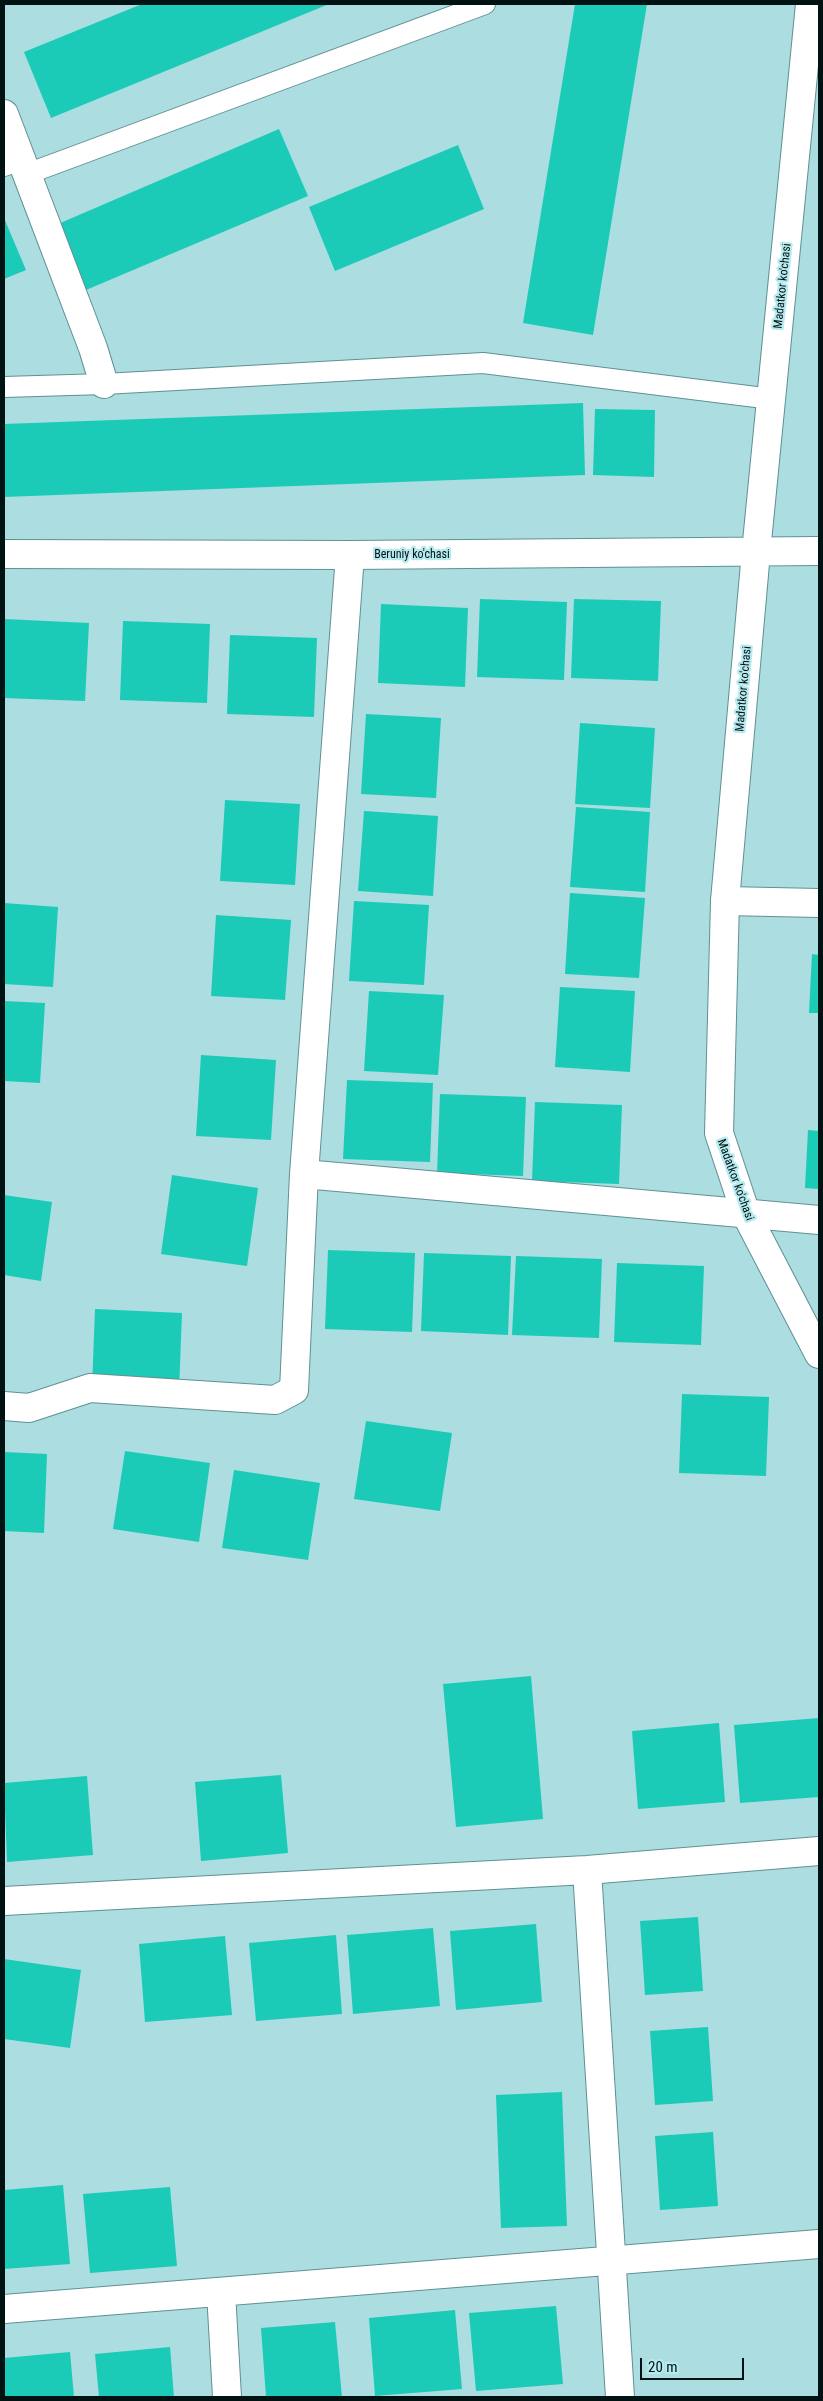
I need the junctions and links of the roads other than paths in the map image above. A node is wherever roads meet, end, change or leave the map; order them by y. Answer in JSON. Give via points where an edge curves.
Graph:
{"nodes":[{"id":1,"x":485,"y":4,"type":"edge"},
{"id":2,"x":810,"y":4,"type":"edge"},
{"id":3,"x":4,"y":114,"type":"edge"},
{"id":4,"x":17,"y":167,"type":"edge"},
{"id":5,"x":104,"y":384,"type":"junction"},
{"id":6,"x":4,"y":387,"type":"edge"},
{"id":7,"x":772,"y":399,"type":"junction"},
{"id":8,"x":819,"y":551,"type":"edge"},
{"id":9,"x":756,"y":552,"type":"junction"},
{"id":10,"x":4,"y":554,"type":"edge"},
{"id":11,"x":350,"y":555,"type":"junction"},
{"id":12,"x":725,"y":901,"type":"junction"},
{"id":13,"x":819,"y":903,"type":"edge"},
{"id":14,"x":304,"y":1174,"type":"junction"},
{"id":15,"x":746,"y":1214,"type":"junction"},
{"id":16,"x":819,"y":1220,"type":"edge"},
{"id":17,"x":819,"y":1354,"type":"edge"},
{"id":18,"x":4,"y":1406,"type":"edge"},
{"id":19,"x":819,"y":1851,"type":"edge"},
{"id":20,"x":587,"y":1870,"type":"junction"},
{"id":21,"x":4,"y":1901,"type":"edge"},
{"id":22,"x":819,"y":2244,"type":"edge"},
{"id":23,"x":611,"y":2259,"type":"junction"},
{"id":24,"x":221,"y":2292,"type":"junction"},
{"id":25,"x":4,"y":2309,"type":"edge"},
{"id":26,"x":227,"y":2397,"type":"edge"},
{"id":27,"x":620,"y":2397,"type":"edge"}],
"edges":[{"from":1,"to":4,"type":"lane"},
{"from":2,"to":7,"type":"street","name":"Madatkor ko'chasi"},
{"from":3,"to":4,"type":"street"},
{"from":4,"to":5,"type":"street"},
{"from":5,"to":6,"type":"lane"},
{"from":5,"to":7,"type":"lane","via":[[483,363]]},
{"from":7,"to":9,"type":"street","name":"Madatkor ko'chasi"},
{"from":8,"to":9,"type":"street","name":"Beruniy ko'chasi"},
{"from":9,"to":11,"type":"street","name":"Beruniy ko'chasi"},
{"from":9,"to":12,"type":"street","name":"Madatkor ko'chasi"},
{"from":10,"to":11,"type":"street","name":"Beruniy ko'chasi"},
{"from":11,"to":14,"type":"street"},
{"from":12,"to":13,"type":"street"},
{"from":12,"to":15,"type":"street","name":"Madatkor ko'chasi","via":[[718,1133]]},
{"from":14,"to":15,"type":"street"},
{"from":14,"to":18,"type":"street","via":[[294,1390],[274,1400],[90,1388],[29,1408]]},
{"from":15,"to":16,"type":"street"},
{"from":15,"to":17,"type":"street","name":"Madatkor ko'chasi"},
{"from":19,"to":20,"type":"street"},
{"from":20,"to":21,"type":"street"},
{"from":20,"to":23,"type":"street"},
{"from":22,"to":23,"type":"street"},
{"from":23,"to":24,"type":"street"},
{"from":23,"to":27,"type":"street"},
{"from":24,"to":25,"type":"street"},
{"from":24,"to":26,"type":"street"}]}
